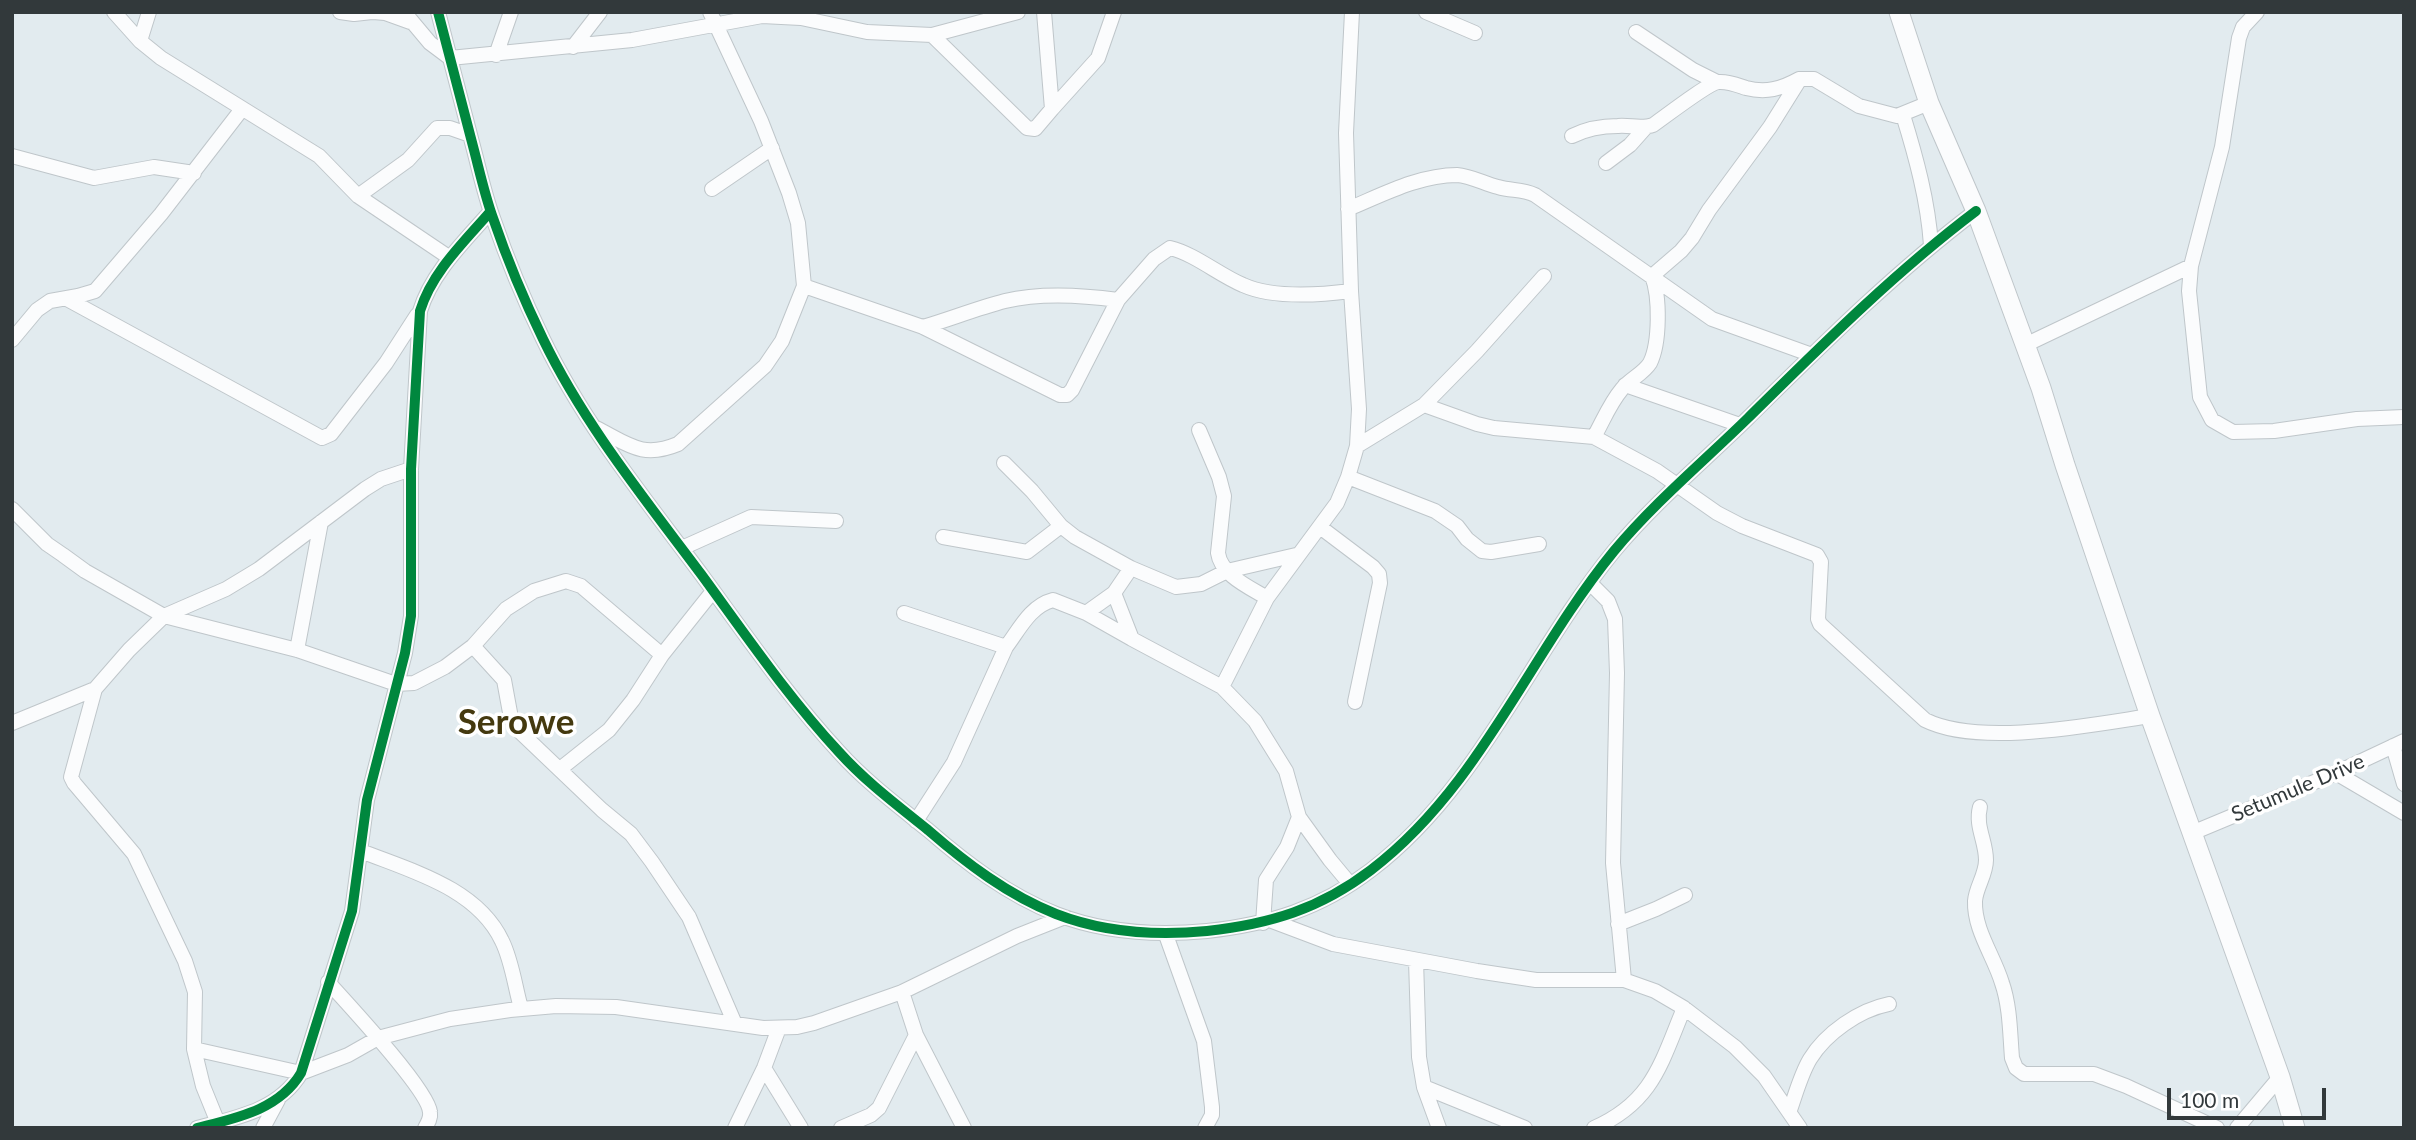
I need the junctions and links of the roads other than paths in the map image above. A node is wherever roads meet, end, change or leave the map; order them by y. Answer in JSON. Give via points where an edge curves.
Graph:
{"nodes":[{"id":1,"x":114,"y":12,"type":"edge"},
{"id":2,"x":149,"y":12,"type":"edge"},
{"id":3,"x":373,"y":12,"type":"edge"},
{"id":4,"x":439,"y":12,"type":"edge"},
{"id":5,"x":511,"y":12,"type":"edge"},
{"id":6,"x":600,"y":12,"type":"edge"},
{"id":7,"x":1018,"y":12,"type":"edge"},
{"id":8,"x":1044,"y":12,"type":"edge"},
{"id":9,"x":1114,"y":12,"type":"edge"},
{"id":10,"x":1352,"y":12,"type":"edge"},
{"id":11,"x":1426,"y":12,"type":"edge"},
{"id":12,"x":1899,"y":12,"type":"edge"},
{"id":13,"x":2257,"y":12,"type":"edge"},
{"id":14,"x":350,"y":13,"type":"edge"},
{"id":15,"x":407,"y":17,"type":"edge"},
{"id":16,"x":713,"y":18,"type":"edge"},
{"id":17,"x":1636,"y":32,"type":"dead end"},
{"id":18,"x":1475,"y":33,"type":"dead end"},
{"id":19,"x":932,"y":35,"type":"junction"},
{"id":20,"x":140,"y":41,"type":"junction"},
{"id":21,"x":573,"y":47,"type":"junction"},
{"id":22,"x":496,"y":55,"type":"junction"},
{"id":23,"x":450,"y":58,"type":"junction"},
{"id":24,"x":1800,"y":79,"type":"junction"},
{"id":25,"x":1717,"y":82,"type":"junction"},
{"id":26,"x":1929,"y":103,"type":"junction"},
{"id":27,"x":242,"y":109,"type":"junction"},
{"id":28,"x":1052,"y":109,"type":"junction"},
{"id":29,"x":1903,"y":115,"type":"junction"},
{"id":30,"x":1646,"y":127,"type":"junction"},
{"id":31,"x":470,"y":135,"type":"junction"},
{"id":32,"x":1572,"y":136,"type":"dead end"},
{"id":33,"x":772,"y":148,"type":"junction"},
{"id":34,"x":12,"y":156,"type":"edge"},
{"id":35,"x":1606,"y":163,"type":"dead end"},
{"id":36,"x":194,"y":173,"type":"junction"},
{"id":37,"x":712,"y":190,"type":"dead end"},
{"id":38,"x":358,"y":196,"type":"junction"},
{"id":39,"x":1348,"y":209,"type":"junction"},
{"id":40,"x":1976,"y":211,"type":"junction"},
{"id":41,"x":490,"y":212,"type":"junction"},
{"id":42,"x":1931,"y":245,"type":"junction"},
{"id":43,"x":450,"y":258,"type":"junction"},
{"id":44,"x":2191,"y":266,"type":"junction"},
{"id":45,"x":1652,"y":275,"type":"junction"},
{"id":46,"x":1544,"y":276,"type":"dead end"},
{"id":47,"x":804,"y":286,"type":"junction"},
{"id":48,"x":1351,"y":291,"type":"junction"},
{"id":49,"x":67,"y":299,"type":"junction"},
{"id":50,"x":1118,"y":300,"type":"junction"},
{"id":51,"x":420,"y":311,"type":"junction"},
{"id":52,"x":923,"y":327,"type":"junction"},
{"id":53,"x":12,"y":340,"type":"edge"},
{"id":54,"x":2025,"y":345,"type":"junction"},
{"id":55,"x":1812,"y":355,"type":"junction"},
{"id":56,"x":1625,"y":385,"type":"junction"},
{"id":57,"x":1424,"y":405,"type":"junction"},
{"id":58,"x":2404,"y":416,"type":"edge"},
{"id":59,"x":1740,"y":425,"type":"junction"},
{"id":60,"x":594,"y":427,"type":"junction"},
{"id":61,"x":1199,"y":430,"type":"dead end"},
{"id":62,"x":1594,"y":437,"type":"junction"},
{"id":63,"x":1357,"y":446,"type":"junction"},
{"id":64,"x":1004,"y":463,"type":"dead end"},
{"id":65,"x":411,"y":469,"type":"junction"},
{"id":66,"x":1348,"y":477,"type":"junction"},
{"id":67,"x":1677,"y":485,"type":"junction"},
{"id":68,"x":12,"y":509,"type":"edge"},
{"id":69,"x":836,"y":521,"type":"dead end"},
{"id":70,"x":321,"y":522,"type":"junction"},
{"id":71,"x":1061,"y":526,"type":"junction"},
{"id":72,"x":1320,"y":527,"type":"junction"},
{"id":73,"x":943,"y":537,"type":"dead end"},
{"id":74,"x":1539,"y":544,"type":"dead end"},
{"id":75,"x":682,"y":548,"type":"junction"},
{"id":76,"x":1296,"y":555,"type":"junction"},
{"id":77,"x":1131,"y":568,"type":"junction"},
{"id":78,"x":1227,"y":571,"type":"junction"},
{"id":79,"x":1590,"y":583,"type":"junction"},
{"id":80,"x":713,"y":591,"type":"junction"},
{"id":81,"x":1114,"y":593,"type":"junction"},
{"id":82,"x":1267,"y":598,"type":"junction"},
{"id":83,"x":904,"y":613,"type":"dead end"},
{"id":84,"x":1086,"y":613,"type":"junction"},
{"id":85,"x":164,"y":616,"type":"junction"},
{"id":86,"x":1132,"y":639,"type":"junction"},
{"id":87,"x":473,"y":646,"type":"junction"},
{"id":88,"x":1006,"y":647,"type":"junction"},
{"id":89,"x":297,"y":650,"type":"junction"},
{"id":90,"x":662,"y":655,"type":"junction"},
{"id":91,"x":396,"y":684,"type":"junction"},
{"id":92,"x":1222,"y":687,"type":"junction"},
{"id":93,"x":95,"y":689,"type":"junction"},
{"id":94,"x":1355,"y":702,"type":"dead end"},
{"id":95,"x":2150,"y":716,"type":"junction"},
{"id":96,"x":15,"y":720,"type":"edge"},
{"id":97,"x":2398,"y":744,"type":"edge"},
{"id":98,"x":561,"y":769,"type":"junction"},
{"id":99,"x":2336,"y":774,"type":"junction"},
{"id":100,"x":2404,"y":784,"type":"edge"},
{"id":101,"x":1980,"y":807,"type":"dead end"},
{"id":102,"x":2404,"y":813,"type":"edge"},
{"id":103,"x":1299,"y":817,"type":"junction"},
{"id":104,"x":916,"y":821,"type":"junction"},
{"id":105,"x":2192,"y":833,"type":"junction"},
{"id":106,"x":360,"y":851,"type":"junction"},
{"id":107,"x":1350,"y":884,"type":"junction"},
{"id":108,"x":1685,"y":895,"type":"dead end"},
{"id":109,"x":1065,"y":917,"type":"junction"},
{"id":110,"x":1267,"y":922,"type":"junction"},
{"id":111,"x":1618,"y":924,"type":"junction"},
{"id":112,"x":1167,"y":935,"type":"junction"},
{"id":113,"x":1416,"y":960,"type":"junction"},
{"id":114,"x":1624,"y":980,"type":"junction"},
{"id":115,"x":328,"y":982,"type":"junction"},
{"id":116,"x":902,"y":992,"type":"junction"},
{"id":117,"x":1889,"y":1004,"type":"dead end"},
{"id":118,"x":1684,"y":1008,"type":"junction"},
{"id":119,"x":521,"y":1009,"type":"junction"},
{"id":120,"x":735,"y":1024,"type":"junction"},
{"id":121,"x":779,"y":1028,"type":"junction"},
{"id":122,"x":916,"y":1035,"type":"junction"},
{"id":123,"x":379,"y":1038,"type":"junction"},
{"id":124,"x":194,"y":1049,"type":"junction"},
{"id":125,"x":764,"y":1068,"type":"junction"},
{"id":126,"x":301,"y":1073,"type":"junction"},
{"id":127,"x":2280,"y":1077,"type":"junction"},
{"id":128,"x":1424,"y":1087,"type":"junction"},
{"id":129,"x":278,"y":1100,"type":"junction"},
{"id":130,"x":1790,"y":1110,"type":"junction"},
{"id":131,"x":218,"y":1123,"type":"junction"},
{"id":132,"x":197,"y":1128,"type":"edge"},
{"id":133,"x":263,"y":1128,"type":"edge"},
{"id":134,"x":425,"y":1128,"type":"edge"},
{"id":135,"x":735,"y":1128,"type":"edge"},
{"id":136,"x":801,"y":1128,"type":"edge"},
{"id":137,"x":841,"y":1128,"type":"edge"},
{"id":138,"x":964,"y":1128,"type":"edge"},
{"id":139,"x":1205,"y":1128,"type":"edge"},
{"id":140,"x":1439,"y":1128,"type":"edge"},
{"id":141,"x":1525,"y":1128,"type":"edge"},
{"id":142,"x":1594,"y":1128,"type":"edge"},
{"id":143,"x":1800,"y":1128,"type":"edge"},
{"id":144,"x":2217,"y":1128,"type":"edge"},
{"id":145,"x":2237,"y":1128,"type":"edge"},
{"id":146,"x":2295,"y":1128,"type":"edge"}],
"edges":[{"from":1,"to":20,"type":"street"},
{"from":2,"to":20,"type":"street"},
{"from":3,"to":14,"type":"street"},
{"from":3,"to":15,"type":"street"},
{"from":4,"to":23,"type":"street"},
{"from":5,"to":22,"type":"street"},
{"from":6,"to":21,"type":"street"},
{"from":7,"to":19,"type":"street"},
{"from":8,"to":28,"type":"street"},
{"from":9,"to":28,"type":"street","via":[[1098,58]]},
{"from":10,"to":39,"type":"street","via":[[1346,132]]},
{"from":11,"to":18,"type":"street"},
{"from":12,"to":26,"type":"main road"},
{"from":13,"to":44,"type":"street","via":[[2239,38],[2222,147]]},
{"from":15,"to":23,"type":"street"},
{"from":16,"to":19,"type":"street","via":[[780,16],[867,33]]},
{"from":16,"to":21,"type":"street","via":[[632,40]]},
{"from":16,"to":33,"type":"street"},
{"from":17,"to":25,"type":"street"},
{"from":19,"to":28,"type":"street","via":[[1027,128],[1035,129]]},
{"from":20,"to":27,"type":"street"},
{"from":21,"to":22,"type":"street"},
{"from":22,"to":23,"type":"street"},
{"from":23,"to":31,"type":"street"},
{"from":24,"to":25,"type":"street","via":[[1762,91]]},
{"from":24,"to":29,"type":"street","via":[[1814,79],[1859,106]]},
{"from":24,"to":45,"type":"street","via":[[1692,238]]},
{"from":25,"to":30,"type":"street"},
{"from":26,"to":29,"type":"street"},
{"from":26,"to":40,"type":"main road"},
{"from":27,"to":36,"type":"street"},
{"from":27,"to":38,"type":"street","via":[[319,156]]},
{"from":29,"to":42,"type":"street","via":[[1916,157]]},
{"from":30,"to":32,"type":"street","via":[[1608,127]]},
{"from":30,"to":35,"type":"street"},
{"from":31,"to":38,"type":"street","via":[[437,128],[408,160]]},
{"from":31,"to":41,"type":"street"},
{"from":33,"to":37,"type":"street"},
{"from":33,"to":47,"type":"street","via":[[799,223]]},
{"from":34,"to":36,"type":"street","via":[[94,178],[154,167]]},
{"from":36,"to":49,"type":"street","via":[[95,291]]},
{"from":38,"to":43,"type":"street"},
{"from":39,"to":45,"type":"street","via":[[1431,178],[1463,176],[1535,195]]},
{"from":39,"to":48,"type":"street"},
{"from":40,"to":42,"type":"street"},
{"from":40,"to":54,"type":"main road"},
{"from":41,"to":43,"type":"street"},
{"from":41,"to":60,"type":"street","via":[[546,345]]},
{"from":42,"to":55,"type":"street"},
{"from":43,"to":51,"type":"street"},
{"from":44,"to":54,"type":"street"},
{"from":44,"to":58,"type":"street","via":[[2196,380],[2215,422],[2233,432],[2249,432]]},
{"from":45,"to":55,"type":"street","via":[[1712,319]]},
{"from":45,"to":56,"type":"street","via":[[1657,299],[1655,346],[1650,363]]},
{"from":46,"to":57,"type":"street"},
{"from":47,"to":52,"type":"street"},
{"from":47,"to":60,"type":"street","via":[[775,354],[678,444],[648,452]]},
{"from":48,"to":50,"type":"street","via":[[1263,292],[1170,248],[1154,259]]},
{"from":48,"to":63,"type":"street"},
{"from":49,"to":51,"type":"street","via":[[322,438],[331,435]]},
{"from":49,"to":53,"type":"street","via":[[43,305]]},
{"from":50,"to":52,"type":"street","via":[[1032,296]]},
{"from":50,"to":52,"type":"street","via":[[1067,395]]},
{"from":51,"to":65,"type":"street"},
{"from":54,"to":95,"type":"main road"},
{"from":55,"to":59,"type":"street"},
{"from":56,"to":59,"type":"street"},
{"from":56,"to":62,"type":"street"},
{"from":57,"to":62,"type":"street","via":[[1477,425]]},
{"from":57,"to":63,"type":"street"},
{"from":59,"to":67,"type":"street"},
{"from":60,"to":75,"type":"street"},
{"from":61,"to":78,"type":"street","via":[[1223,486],[1218,553]]},
{"from":62,"to":67,"type":"street"},
{"from":63,"to":66,"type":"street"},
{"from":64,"to":71,"type":"street"},
{"from":65,"to":70,"type":"street","via":[[381,479]]},
{"from":65,"to":91,"type":"street","via":[[411,616]]},
{"from":66,"to":72,"type":"street"},
{"from":66,"to":74,"type":"street","via":[[1435,511],[1482,551]]},
{"from":67,"to":79,"type":"street"},
{"from":67,"to":95,"type":"street","via":[[1742,526],[1817,555],[1821,562],[1820,624],[1913,711],[1939,727],[2053,730]]},
{"from":68,"to":85,"type":"street","via":[[55,550]]},
{"from":69,"to":75,"type":"street","via":[[751,517]]},
{"from":70,"to":85,"type":"street","via":[[226,589]]},
{"from":70,"to":89,"type":"street"},
{"from":71,"to":73,"type":"street","via":[[1027,552]]},
{"from":71,"to":77,"type":"street"},
{"from":72,"to":76,"type":"street"},
{"from":72,"to":94,"type":"street","via":[[1379,574]]},
{"from":75,"to":80,"type":"street"},
{"from":76,"to":78,"type":"street"},
{"from":76,"to":82,"type":"street"},
{"from":77,"to":78,"type":"street","via":[[1176,587],[1201,583]]},
{"from":77,"to":81,"type":"street"},
{"from":78,"to":82,"type":"street"},
{"from":79,"to":107,"type":"street","via":[[1461,778],[1419,828]]},
{"from":79,"to":111,"type":"street","via":[[1608,601],[1615,620],[1613,863]]},
{"from":80,"to":90,"type":"street"},
{"from":80,"to":104,"type":"street","via":[[836,749]]},
{"from":81,"to":84,"type":"street"},
{"from":81,"to":86,"type":"street"},
{"from":82,"to":92,"type":"street"},
{"from":83,"to":88,"type":"street"},
{"from":84,"to":86,"type":"street"},
{"from":84,"to":88,"type":"street","via":[[1048,601],[1032,612]]},
{"from":85,"to":89,"type":"street"},
{"from":85,"to":93,"type":"street"},
{"from":86,"to":92,"type":"street"},
{"from":87,"to":90,"type":"street","via":[[516,602],[566,580],[581,586]]},
{"from":87,"to":91,"type":"street","via":[[421,680]]},
{"from":87,"to":98,"type":"street","via":[[504,680],[512,723]]},
{"from":88,"to":104,"type":"street","via":[[954,762]]},
{"from":89,"to":91,"type":"street"},
{"from":90,"to":98,"type":"street","via":[[609,730]]},
{"from":91,"to":106,"type":"street","via":[[367,800]]},
{"from":92,"to":103,"type":"street","via":[[1270,742],[1286,771]]},
{"from":93,"to":96,"type":"street"},
{"from":93,"to":124,"type":"street","via":[[71,777],[134,854],[186,961],[195,992]]},
{"from":95,"to":105,"type":"main road"},
{"from":97,"to":99,"type":"street","name":"Setumule Drive"},
{"from":97,"to":100,"type":"street"},
{"from":98,"to":120,"type":"street","via":[[631,834],[684,906]]},
{"from":99,"to":102,"type":"street"},
{"from":99,"to":105,"type":"street","name":"Setumule Drive"},
{"from":101,"to":144,"type":"street","via":[[1986,863],[1975,900],[1980,929],[2003,985],[2016,1068],[2024,1074],[2094,1074]]},
{"from":103,"to":107,"type":"street"},
{"from":103,"to":110,"type":"street","via":[[1266,880]]},
{"from":104,"to":109,"type":"street","via":[[989,878]]},
{"from":105,"to":127,"type":"main road"},
{"from":106,"to":115,"type":"street","via":[[352,911]]},
{"from":106,"to":119,"type":"street","via":[[451,888],[487,919],[503,943]]},
{"from":107,"to":110,"type":"street","via":[[1293,914]]},
{"from":108,"to":111,"type":"street"},
{"from":109,"to":112,"type":"street","via":[[1118,931]]},
{"from":109,"to":116,"type":"street"},
{"from":110,"to":112,"type":"street"},
{"from":110,"to":113,"type":"street","via":[[1333,944]]},
{"from":111,"to":114,"type":"street"},
{"from":112,"to":139,"type":"street","via":[[1204,1041],[1212,1107]]},
{"from":113,"to":114,"type":"street","via":[[1536,980]]},
{"from":113,"to":128,"type":"street"},
{"from":114,"to":118,"type":"street"},
{"from":115,"to":123,"type":"street"},
{"from":115,"to":126,"type":"street"},
{"from":116,"to":121,"type":"street","via":[[814,1023]]},
{"from":116,"to":122,"type":"street"},
{"from":117,"to":130,"type":"street","via":[[1869,1009],[1818,1047]]},
{"from":118,"to":130,"type":"street","via":[[1735,1047]]},
{"from":118,"to":142,"type":"street","via":[[1649,1085],[1633,1105]]},
{"from":119,"to":120,"type":"street","via":[[616,1007]]},
{"from":119,"to":123,"type":"street","via":[[450,1019]]},
{"from":120,"to":121,"type":"street"},
{"from":121,"to":125,"type":"street"},
{"from":122,"to":137,"type":"street","via":[[879,1108]]},
{"from":122,"to":138,"type":"street"},
{"from":123,"to":126,"type":"street"},
{"from":123,"to":134,"type":"street","via":[[428,1105],[431,1115]]},
{"from":124,"to":126,"type":"street"},
{"from":124,"to":131,"type":"street"},
{"from":125,"to":135,"type":"street"},
{"from":125,"to":136,"type":"street"},
{"from":126,"to":129,"type":"street"},
{"from":127,"to":145,"type":"street"},
{"from":127,"to":146,"type":"main road"},
{"from":128,"to":140,"type":"street"},
{"from":128,"to":141,"type":"street"},
{"from":129,"to":131,"type":"street"},
{"from":129,"to":133,"type":"street"},
{"from":130,"to":143,"type":"street"},
{"from":131,"to":132,"type":"street"}]}
